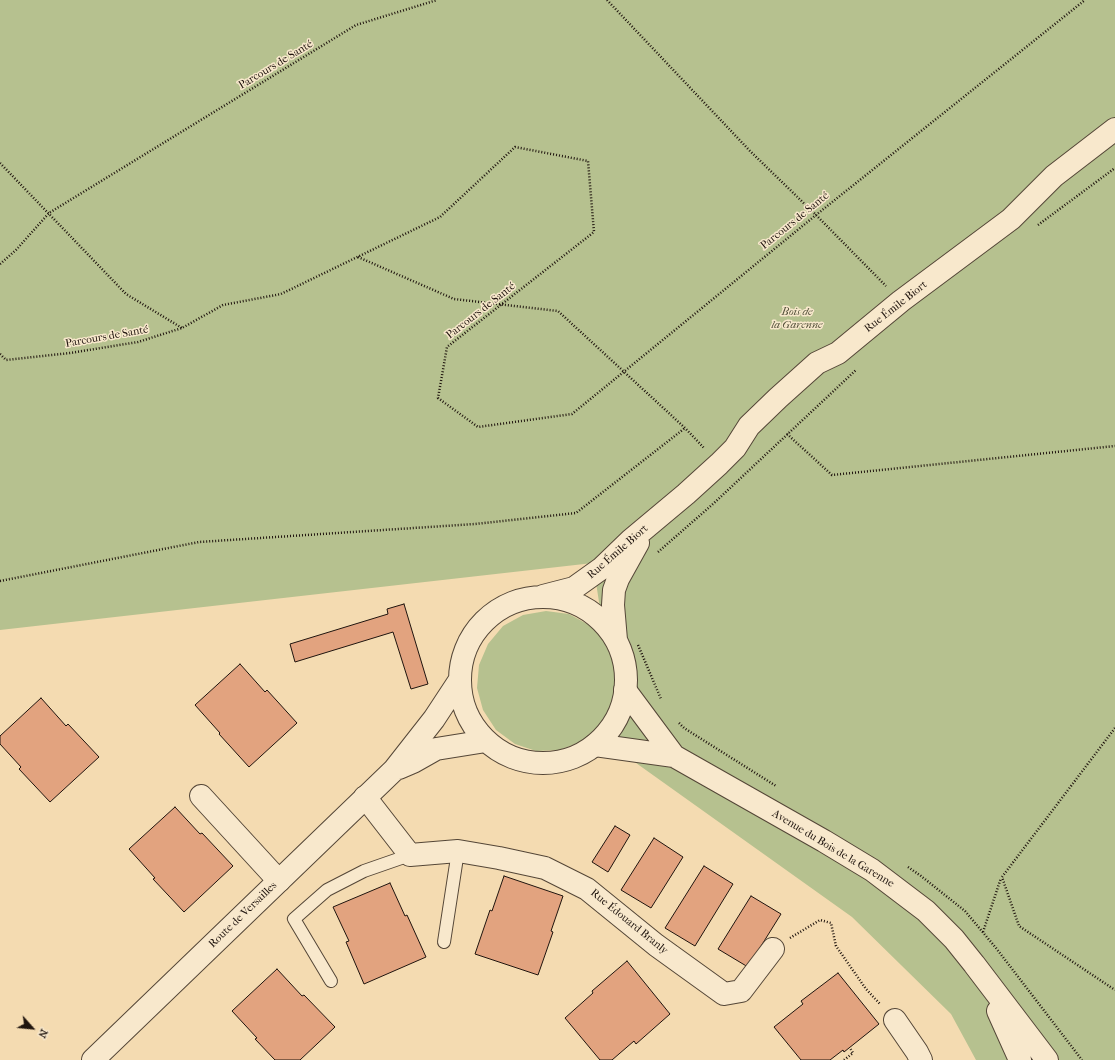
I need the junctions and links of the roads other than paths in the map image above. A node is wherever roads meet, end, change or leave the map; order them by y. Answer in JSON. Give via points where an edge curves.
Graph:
{"nodes":[{"id":1,"x":1115,"y":129,"type":"edge"},
{"id":2,"x":686,"y":494,"type":"junction"},
{"id":3,"x":543,"y":596,"type":"junction"},
{"id":4,"x":626,"y":640,"type":"junction"},
{"id":5,"x":459,"y":682,"type":"junction"},
{"id":6,"x":625,"y":690,"type":"junction"},
{"id":7,"x":486,"y":741,"type":"junction"},
{"id":8,"x":595,"y":745,"type":"junction"},
{"id":9,"x":674,"y":756,"type":"junction"},
{"id":10,"x":394,"y":770,"type":"junction"},
{"id":11,"x":201,"y":796,"type":"dead end"},
{"id":12,"x":365,"y":797,"type":"junction"},
{"id":13,"x":458,"y":851,"type":"junction"},
{"id":14,"x":410,"y":855,"type":"junction"},
{"id":15,"x":279,"y":881,"type":"junction"},
{"id":16,"x":444,"y":942,"type":"dead end"},
{"id":17,"x":773,"y":949,"type":"road end"},
{"id":18,"x":974,"y":964,"type":"junction"},
{"id":19,"x":331,"y":981,"type":"dead end"},
{"id":20,"x":895,"y":1020,"type":"road end"},
{"id":21,"x":93,"y":1060,"type":"edge"},
{"id":22,"x":921,"y":1060,"type":"edge"},
{"id":23,"x":1020,"y":1060,"type":"edge"},
{"id":24,"x":1047,"y":1060,"type":"edge"}],
"edges":[{"from":1,"to":2,"type":"street","name":"Rue Émile Biort","via":[[1054,176],[1011,219],[901,301],[838,353],[817,363],[749,426],[735,448]]},
{"from":2,"to":3,"type":"street","name":"Rue Émile Biort","via":[[602,568],[574,588]]},
{"from":2,"to":4,"type":"street","name":"Rue Émile Biort","via":[[638,542],[618,579],[613,605]]},
{"from":3,"to":4,"type":"street","via":[[565,599],[585,608]]},
{"from":3,"to":5,"type":"street","via":[[517,600],[493,612],[474,631],[463,655]]},
{"from":4,"to":6,"type":"street","via":[[621,652],[625,664]]},
{"from":5,"to":7,"type":"street","via":[[464,708],[476,731]]},
{"from":5,"to":10,"type":"street","name":"Route de Versailles"},
{"from":6,"to":8,"type":"street","via":[[620,711],[610,730]]},
{"from":6,"to":9,"type":"street","name":"Avenue du Bois de la Garenne"},
{"from":7,"to":8,"type":"street","via":[[496,749],[520,760],[546,764],[572,758]]},
{"from":7,"to":10,"type":"street","name":"Route de Versailles","via":[[436,749]]},
{"from":8,"to":9,"type":"street","name":"Avenue du Bois de la Garenne"},
{"from":9,"to":18,"type":"street","name":"Avenue du Bois de la Garenne","via":[[872,870],[926,911]]},
{"from":10,"to":12,"type":"street","name":"Route de Versailles"},
{"from":11,"to":15,"type":"street"},
{"from":12,"to":14,"type":"street"},
{"from":12,"to":15,"type":"street","name":"Route de Versailles"},
{"from":13,"to":14,"type":"street","name":"Rue Édouard Branly"},
{"from":13,"to":16,"type":"lane"},
{"from":13,"to":17,"type":"street","name":"Rue Édouard Branly","via":[[545,868],[587,889],[656,945],[724,994],[741,991]]},
{"from":14,"to":19,"type":"lane","name":"Rue Édouard Branly","via":[[364,871],[328,890],[294,918]]},
{"from":15,"to":21,"type":"street","name":"Route de Versailles"},
{"from":18,"to":23,"type":"street","name":"Avenue du Bois de la Garenne"},
{"from":18,"to":24,"type":"street","name":"Avenue du Bois de la Garenne"},
{"from":20,"to":22,"type":"street"}]}
